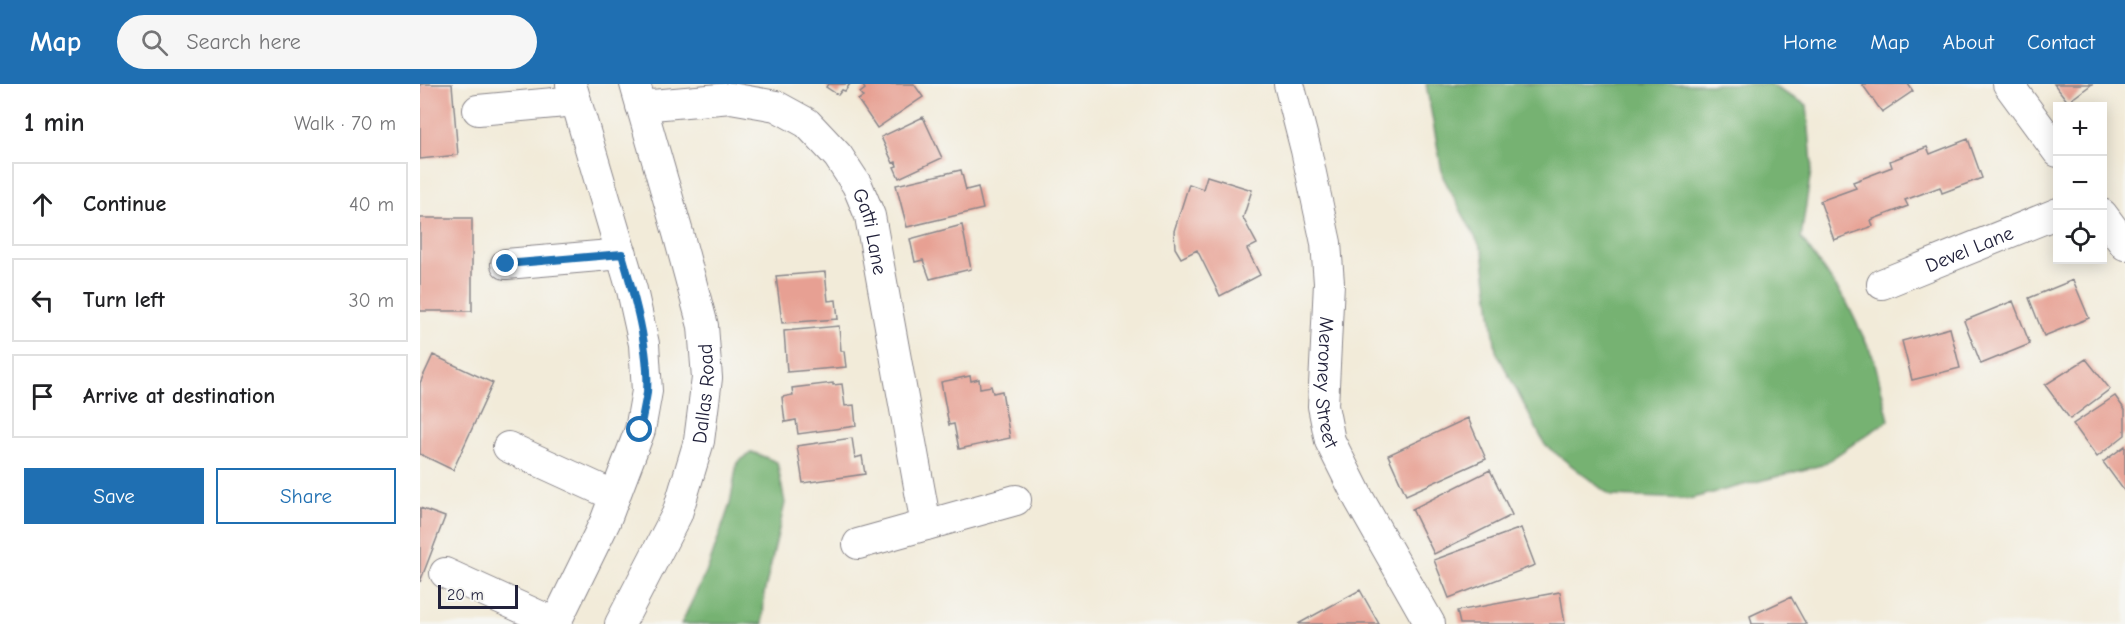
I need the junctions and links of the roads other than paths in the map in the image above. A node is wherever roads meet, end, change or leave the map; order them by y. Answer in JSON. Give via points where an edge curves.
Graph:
{"nodes":[{"id":1,"x":1289,"y":84,"type":"edge"},
{"id":2,"x":2008,"y":84,"type":"edge"},
{"id":3,"x":574,"y":92,"type":"edge"},
{"id":4,"x":638,"y":95,"type":"edge"},
{"id":5,"x":478,"y":110,"type":"dead end"},
{"id":6,"x":2053,"y":145,"type":"edge"},
{"id":7,"x":2053,"y":215,"type":"edge"},
{"id":8,"x":2107,"y":220,"type":"edge"},
{"id":9,"x":2125,"y":245,"type":"edge"},
{"id":10,"x":622,"y":254,"type":"junction"},
{"id":11,"x":506,"y":264,"type":"dead end"},
{"id":12,"x":1882,"y":284,"type":"dead end"},
{"id":13,"x":508,"y":447,"type":"dead end"},
{"id":14,"x":615,"y":496,"type":"junction"},
{"id":15,"x":1016,"y":500,"type":"dead end"},
{"id":16,"x":926,"y":525,"type":"junction"},
{"id":17,"x":858,"y":544,"type":"dead end"},
{"id":18,"x":445,"y":573,"type":"dead end"},
{"id":19,"x":555,"y":624,"type":"edge"},
{"id":20,"x":621,"y":624,"type":"edge"},
{"id":21,"x":1430,"y":624,"type":"edge"}],
"edges":[{"from":1,"to":21,"type":"street","name":"Meroney Street","via":[[1326,243],[1329,283],[1323,406],[1330,441]]},
{"from":2,"to":6,"type":"street"},
{"from":3,"to":5,"type":"street"},
{"from":3,"to":10,"type":"street"},
{"from":4,"to":16,"type":"street","name":"Gatti Lane","via":[[731,98],[776,106],[807,123],[838,156],[870,216]]},
{"from":4,"to":20,"type":"street","name":"Dallas Road","via":[[703,326],[707,378],[699,441],[677,514]]},
{"from":7,"to":12,"type":"street","name":"Devel Lane"},
{"from":8,"to":9,"type":"street"},
{"from":10,"to":11,"type":"street"},
{"from":10,"to":14,"type":"street","via":[[644,344],[647,391],[640,430]]},
{"from":13,"to":14,"type":"street"},
{"from":14,"to":19,"type":"street"},
{"from":15,"to":16,"type":"street"},
{"from":16,"to":17,"type":"street"},
{"from":18,"to":19,"type":"street"}]}
